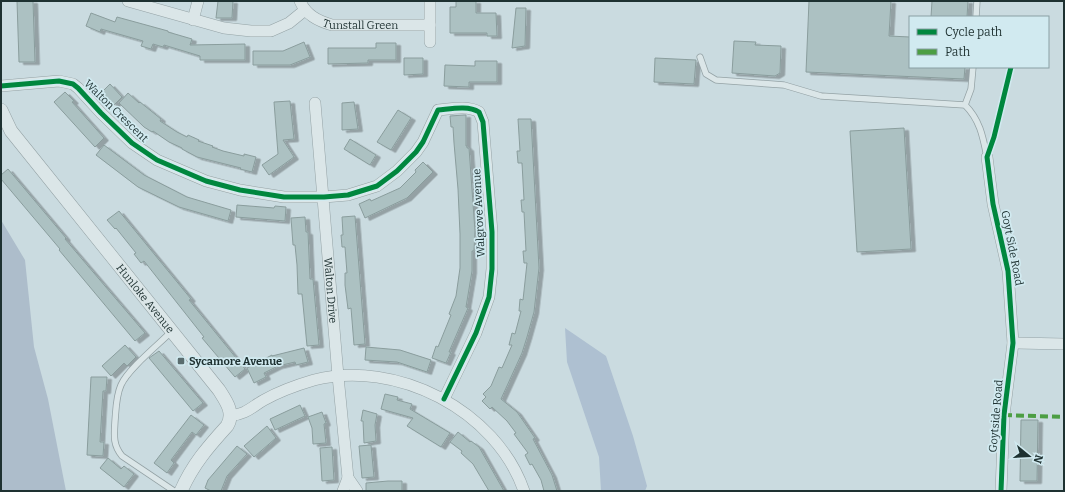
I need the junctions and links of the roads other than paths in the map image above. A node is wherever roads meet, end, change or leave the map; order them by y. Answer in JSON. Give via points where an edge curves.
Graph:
{"nodes":[{"id":1,"x":128,"y":1,"type":"edge"},
{"id":2,"x":198,"y":1,"type":"edge"},
{"id":3,"x":430,"y":1,"type":"edge"},
{"id":4,"x":976,"y":1,"type":"edge"},
{"id":5,"x":302,"y":5,"type":"edge"},
{"id":6,"x":976,"y":16,"type":"edge"},
{"id":7,"x":193,"y":20,"type":"junction"},
{"id":8,"x":430,"y":25,"type":"junction"},
{"id":9,"x":430,"y":42,"type":"dead end"},
{"id":10,"x":700,"y":57,"type":"dead end"},
{"id":11,"x":973,"y":68,"type":"edge"},
{"id":12,"x":1,"y":86,"type":"edge"},
{"id":13,"x":315,"y":103,"type":"dead end"},
{"id":14,"x":965,"y":105,"type":"junction"},
{"id":15,"x":1,"y":110,"type":"edge"},
{"id":16,"x":479,"y":112,"type":"joint"},
{"id":17,"x":987,"y":157,"type":"joint"},
{"id":18,"x":324,"y":197,"type":"junction"},
{"id":19,"x":172,"y":331,"type":"junction"},
{"id":20,"x":1013,"y":343,"type":"junction"},
{"id":21,"x":1064,"y":344,"type":"edge"},
{"id":22,"x":338,"y":376,"type":"junction"},
{"id":23,"x":444,"y":399,"type":"junction"},
{"id":24,"x":232,"y":415,"type":"junction"},
{"id":25,"x":348,"y":478,"type":"junction"},
{"id":26,"x":174,"y":491,"type":"edge"},
{"id":27,"x":181,"y":491,"type":"edge"},
{"id":28,"x":343,"y":491,"type":"edge"},
{"id":29,"x":357,"y":491,"type":"edge"},
{"id":30,"x":524,"y":491,"type":"edge"},
{"id":31,"x":1001,"y":491,"type":"edge"}],
"edges":[{"from":1,"to":7,"type":"street"},
{"from":2,"to":7,"type":"street"},
{"from":3,"to":8,"type":"street"},
{"from":4,"to":6,"type":"lane"},
{"from":5,"to":7,"type":"street","via":[[289,23],[271,31],[224,28]]},
{"from":5,"to":8,"type":"street","name":"Tunstall Green","via":[[318,21],[332,25]]},
{"from":8,"to":9,"type":"street"},
{"from":10,"to":14,"type":"lane","via":[[706,74],[716,80],[784,84],[821,96]]},
{"from":11,"to":14,"type":"lane","via":[[971,89]]},
{"from":12,"to":18,"type":"street","name":"Walton Crescent","via":[[67,82],[78,88],[132,143],[176,169],[206,181],[240,190],[284,197]]},
{"from":13,"to":18,"type":"street","name":"Walton Drive"},
{"from":14,"to":17,"type":"lane","via":[[973,113],[980,127]]},
{"from":15,"to":19,"type":"street","name":"Hunloke Avenue","via":[[11,131]]},
{"from":16,"to":18,"type":"street","name":"Walton Crescent","via":[[464,108],[438,110],[416,152],[388,179],[363,191]]},
{"from":16,"to":23,"type":"street","name":"Walgrove Avenue","via":[[483,122],[492,232],[489,297],[476,333]]},
{"from":17,"to":20,"type":"street","name":"Goyt Side Road","via":[[993,204],[1008,271]]},
{"from":18,"to":22,"type":"street","name":"Walton Drive"},
{"from":19,"to":24,"type":"street","name":"Hunloke Avenue","via":[[219,390]]},
{"from":19,"to":26,"type":"lane","via":[[121,385],[117,396],[114,440],[122,456]]},
{"from":20,"to":21,"type":"street"},
{"from":20,"to":31,"type":"street","name":"Goytside Road","via":[[1004,416]]},
{"from":22,"to":23,"type":"street","via":[[392,379]]},
{"from":22,"to":24,"type":"street","via":[[290,387],[241,414]]},
{"from":22,"to":25,"type":"street","name":"Walton Drive"},
{"from":23,"to":30,"type":"street","via":[[469,417],[492,439],[512,466]]},
{"from":24,"to":27,"type":"street","via":[[228,426],[199,458]]},
{"from":25,"to":28,"type":"street","name":"Walton Drive"},
{"from":25,"to":29,"type":"street","name":"Walton Drive"}]}
